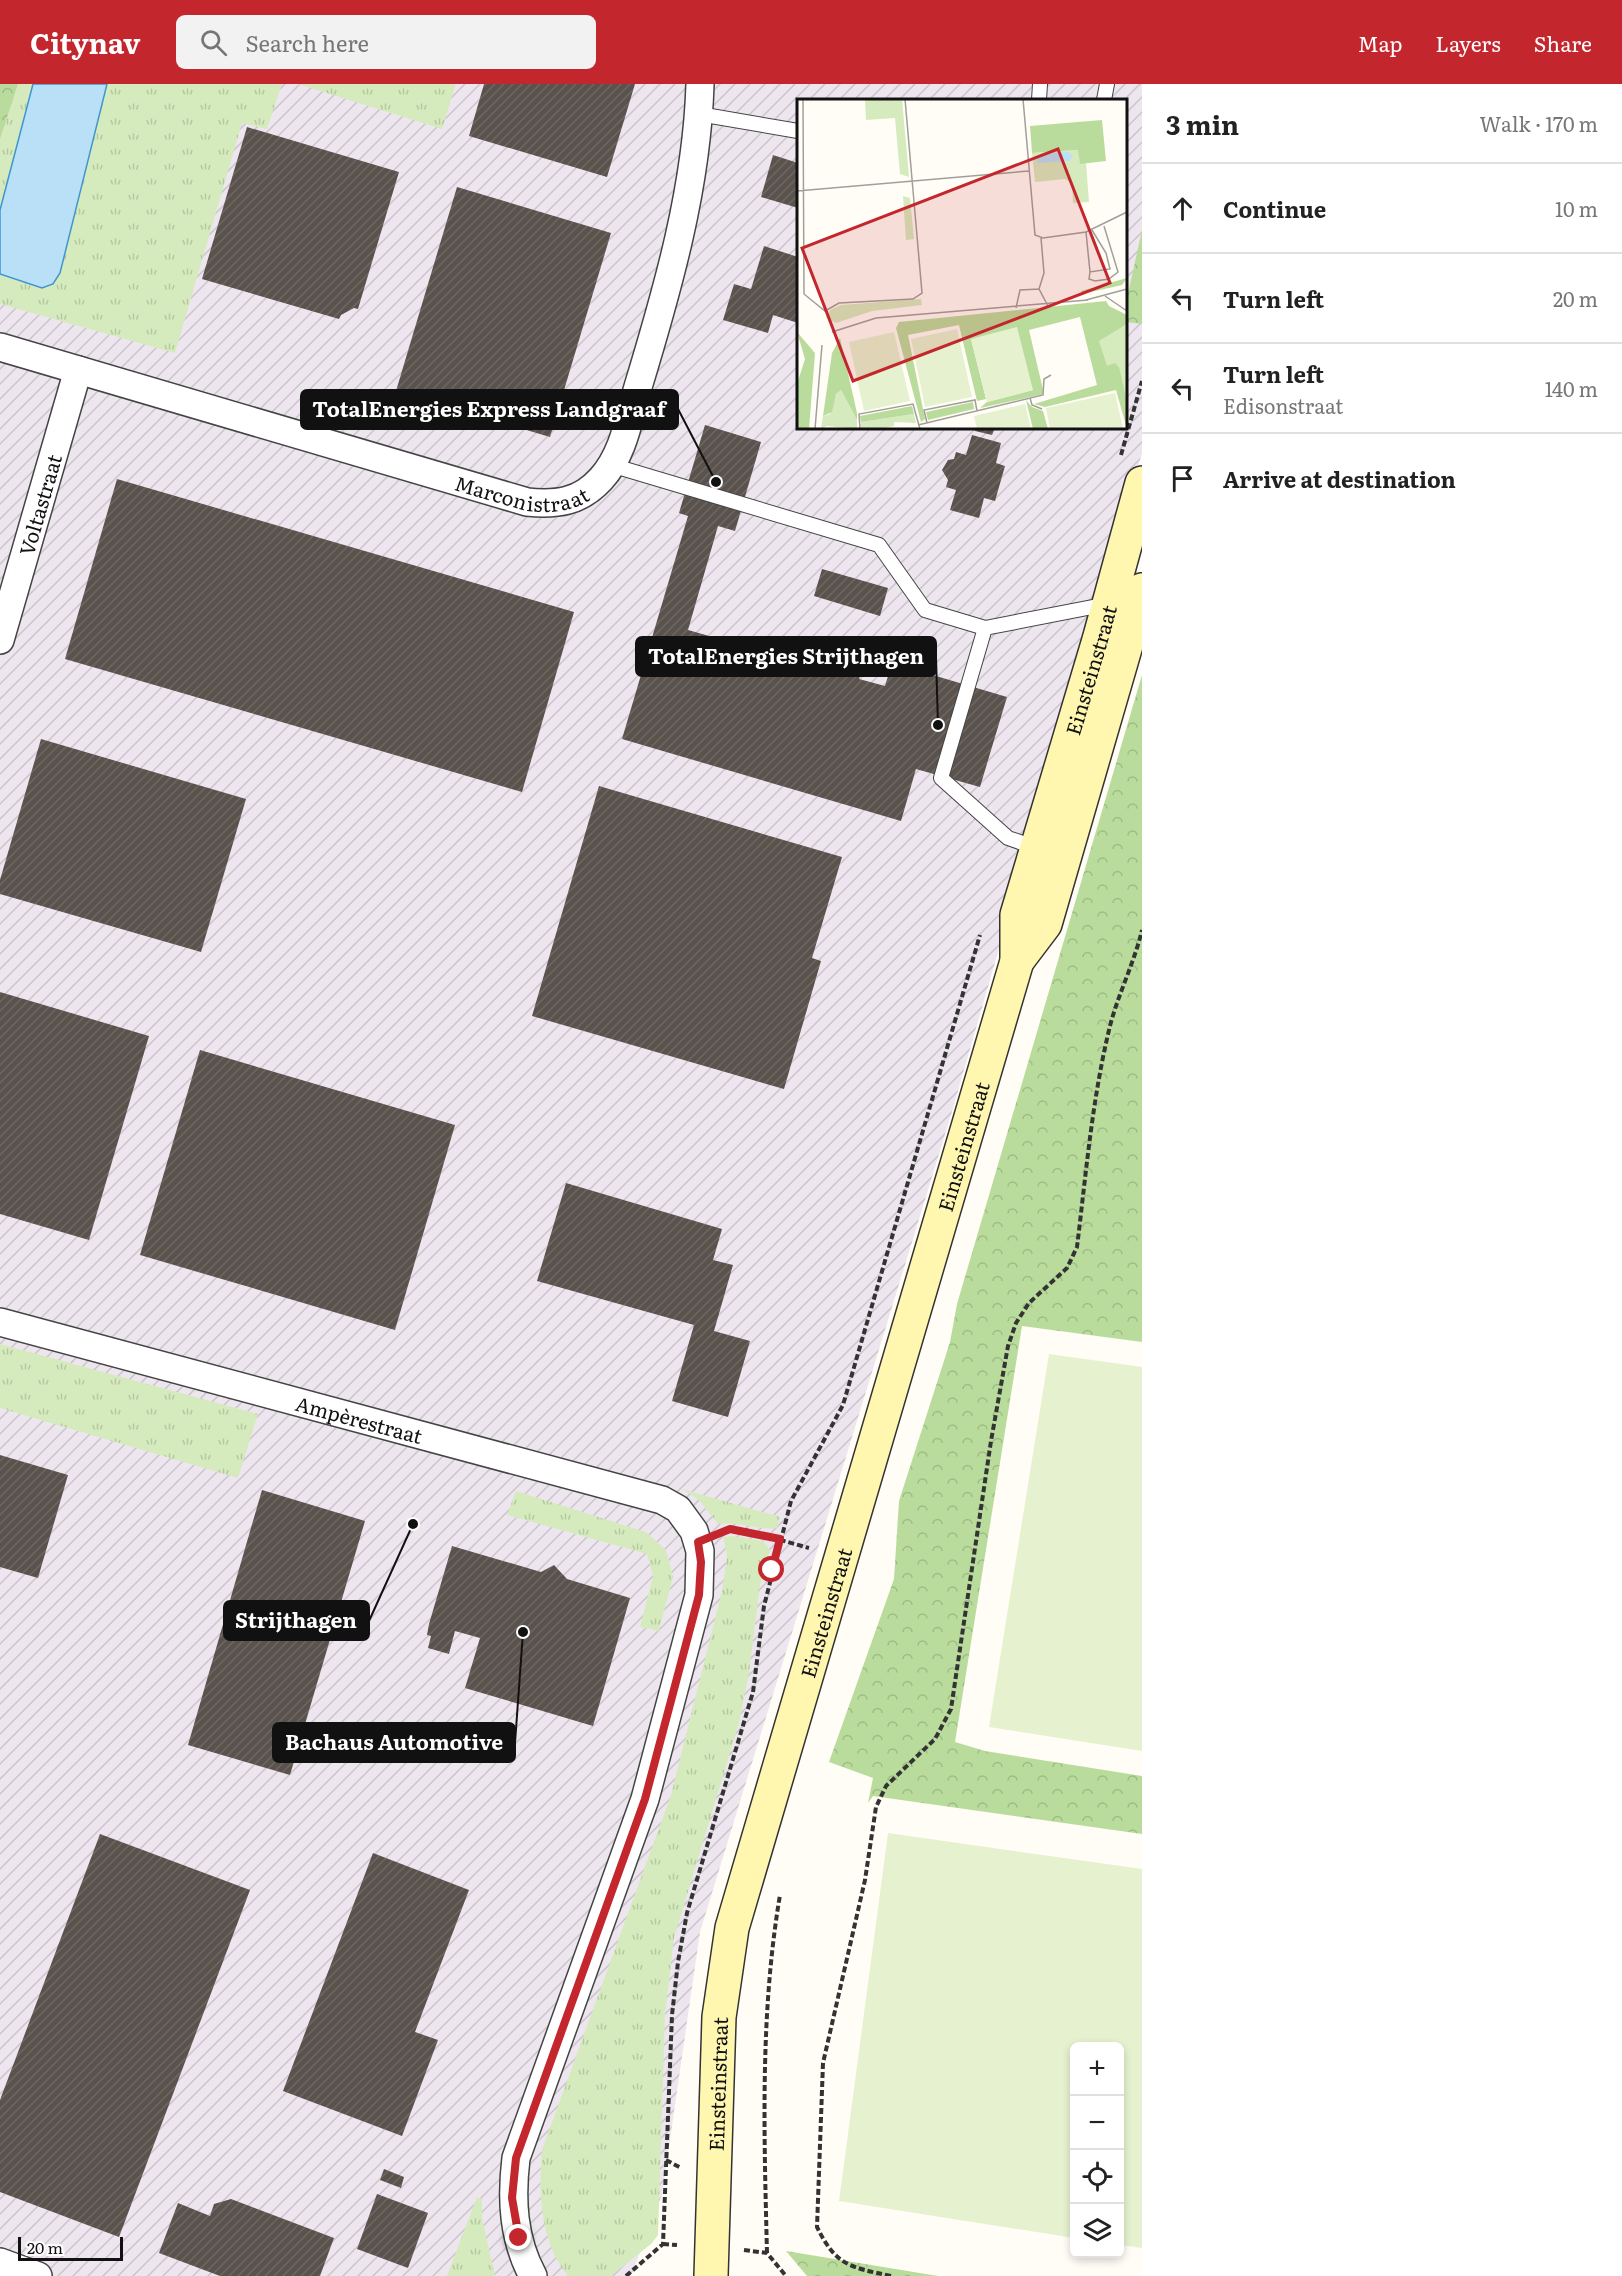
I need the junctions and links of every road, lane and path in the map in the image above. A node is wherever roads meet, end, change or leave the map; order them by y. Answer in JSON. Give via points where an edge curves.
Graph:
{"nodes":[{"id":1,"x":700,"y":84,"type":"edge"},
{"id":2,"x":1040,"y":84,"type":"edge"},
{"id":3,"x":1107,"y":84,"type":"edge"},
{"id":4,"x":1039,"y":99,"type":"edge"},
{"id":5,"x":1104,"y":99,"type":"edge"},
{"id":6,"x":699,"y":114,"type":"junction"},
{"id":7,"x":797,"y":130,"type":"edge"},
{"id":8,"x":0,"y":347,"type":"edge"},
{"id":9,"x":78,"y":370,"type":"junction"},
{"id":10,"x":1142,"y":381,"type":"edge"},
{"id":11,"x":611,"y":465,"type":"junction"},
{"id":12,"x":1130,"y":473,"type":"edge"},
{"id":13,"x":1129,"y":602,"type":"edge"},
{"id":14,"x":985,"y":628,"type":"junction"},
{"id":15,"x":0,"y":640,"type":"edge"},
{"id":16,"x":1051,"y":852,"type":"junction"},
{"id":17,"x":982,"y":929,"type":"dead end"},
{"id":18,"x":1142,"y":930,"type":"edge"},
{"id":19,"x":0,"y":1322,"type":"edge"},
{"id":20,"x":780,"y":1539,"type":"junction"},
{"id":21,"x":698,"y":1542,"type":"junction"},
{"id":22,"x":842,"y":1558,"type":"junction"},
{"id":23,"x":782,"y":1888,"type":"dead end"},
{"id":24,"x":767,"y":2253,"type":"dead end"},
{"id":25,"x":0,"y":2262,"type":"edge"},
{"id":26,"x":38,"y":2276,"type":"edge"},
{"id":27,"x":533,"y":2276,"type":"edge"},
{"id":28,"x":626,"y":2276,"type":"edge"},
{"id":29,"x":711,"y":2276,"type":"edge"},
{"id":30,"x":891,"y":2276,"type":"edge"}],
"edges":[{"from":1,"to":6,"type":"street","name":"Marconistraat"},
{"from":2,"to":4,"type":"lane"},
{"from":3,"to":5,"type":"lane"},
{"from":6,"to":7,"type":"lane"},
{"from":6,"to":11,"type":"street","name":"Marconistraat","via":[[687,204],[651,342],[617,457]]},
{"from":8,"to":9,"type":"street","name":"Marconistraat"},
{"from":9,"to":11,"type":"street","name":"Marconistraat","via":[[527,502],[572,501]]},
{"from":9,"to":15,"type":"street","name":"Voltastraat"},
{"from":10,"to":12,"type":"path"},
{"from":11,"to":14,"type":"lane","via":[[879,545],[925,610]]},
{"from":12,"to":13,"type":"main road","name":"Einsteinstraat"},
{"from":13,"to":14,"type":"lane"},
{"from":13,"to":16,"type":"main road","name":"Einsteinstraat"},
{"from":14,"to":16,"type":"lane","via":[[940,778],[1008,838]]},
{"from":16,"to":22,"type":"main road","name":"Einsteinstraat","via":[[1045,924],[1017,961]]},
{"from":17,"to":20,"type":"path","via":[[843,1405],[791,1501]]},
{"from":18,"to":30,"type":"path","via":[[1108,1034],[1077,1247],[1067,1268],[1029,1303],[1008,1346],[990,1441],[951,1709],[935,1739],[886,1786],[876,1807],[865,1880],[823,2063],[817,2227],[828,2250],[845,2264]]},
{"from":19,"to":21,"type":"street","name":"Ampèrestraat","via":[[662,1500],[688,1520]]},
{"from":20,"to":21,"type":"path","via":[[730,1529]]},
{"from":20,"to":22,"type":"path"},
{"from":20,"to":28,"type":"path","via":[[764,1606],[753,1692],[687,1913],[678,1962],[663,2244]]},
{"from":21,"to":27,"type":"street","via":[[699,1595],[645,1799],[516,2158],[514,2218]]},
{"from":22,"to":29,"type":"main road","name":"Einsteinstraat","via":[[759,1833],[725,1963],[719,2017]]},
{"from":23,"to":24,"type":"path","via":[[771,1952],[766,2019]]},
{"from":25,"to":26,"type":"street"}]}
